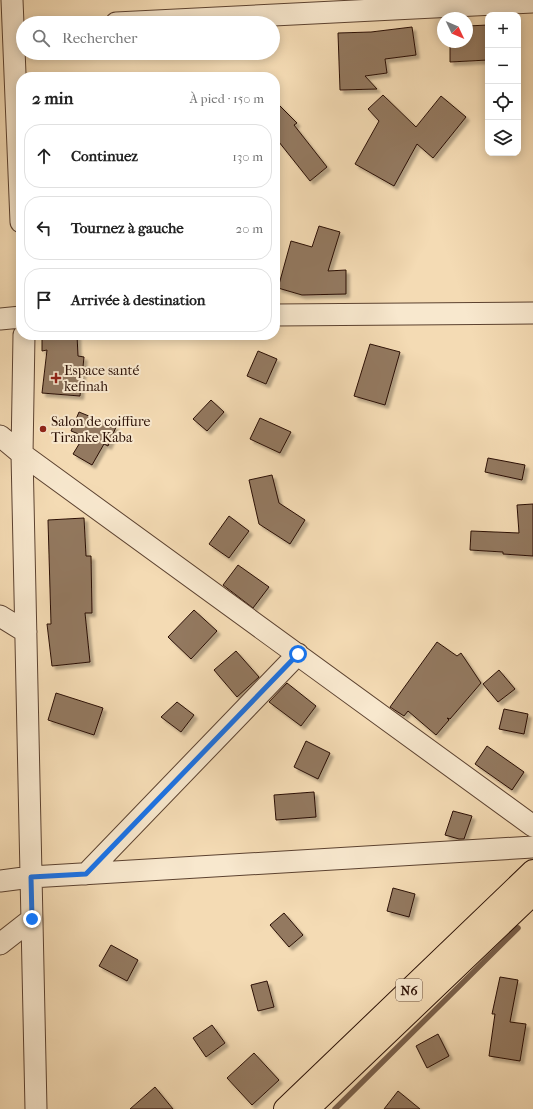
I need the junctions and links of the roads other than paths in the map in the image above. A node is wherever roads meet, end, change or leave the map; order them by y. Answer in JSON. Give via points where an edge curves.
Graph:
{"nodes":[{"id":1,"x":12,"y":0,"type":"edge"},
{"id":2,"x":533,"y":2,"type":"edge"},
{"id":3,"x":255,"y":16,"type":"edge"},
{"id":4,"x":16,"y":19,"type":"edge"},
{"id":5,"x":16,"y":38,"type":"edge"},
{"id":6,"x":8,"y":77,"type":"edge"},
{"id":7,"x":16,"y":166,"type":"edge"},
{"id":8,"x":533,"y":313,"type":"edge"},
{"id":9,"x":280,"y":315,"type":"edge"},
{"id":10,"x":16,"y":317,"type":"edge"},
{"id":11,"x":0,"y":319,"type":"edge"},
{"id":12,"x":24,"y":340,"type":"edge"},
{"id":13,"x":0,"y":436,"type":"edge"},
{"id":14,"x":22,"y":454,"type":"junction"},
{"id":15,"x":0,"y":616,"type":"edge"},
{"id":16,"x":26,"y":632,"type":"junction"},
{"id":17,"x":298,"y":654,"type":"junction"},
{"id":18,"x":533,"y":826,"type":"edge"},
{"id":19,"x":533,"y":847,"type":"edge"},
{"id":20,"x":533,"y":871,"type":"edge"},
{"id":21,"x":86,"y":874,"type":"junction"},
{"id":22,"x":31,"y":877,"type":"junction"},
{"id":23,"x":0,"y":881,"type":"edge"},
{"id":24,"x":533,"y":894,"type":"edge"},
{"id":25,"x":32,"y":919,"type":"junction"},
{"id":26,"x":0,"y":944,"type":"edge"},
{"id":27,"x":36,"y":1109,"type":"edge"},
{"id":28,"x":285,"y":1109,"type":"edge"},
{"id":29,"x":308,"y":1109,"type":"edge"}],
"edges":[{"from":1,"to":4,"type":"street"},
{"from":2,"to":3,"type":"street"},
{"from":5,"to":6,"type":"street"},
{"from":6,"to":7,"type":"street"},
{"from":8,"to":9,"type":"street"},
{"from":10,"to":11,"type":"street"},
{"from":12,"to":14,"type":"street"},
{"from":13,"to":14,"type":"street"},
{"from":14,"to":16,"type":"street"},
{"from":14,"to":17,"type":"street"},
{"from":15,"to":16,"type":"street"},
{"from":16,"to":22,"type":"street"},
{"from":17,"to":18,"type":"street"},
{"from":17,"to":21,"type":"street"},
{"from":19,"to":21,"type":"street"},
{"from":20,"to":28,"type":"highway","number":"N6"},
{"from":21,"to":22,"type":"street"},
{"from":22,"to":23,"type":"street"},
{"from":22,"to":25,"type":"street"},
{"from":24,"to":29,"type":"highway","number":"N6"},
{"from":25,"to":26,"type":"street"},
{"from":25,"to":27,"type":"street"}]}
